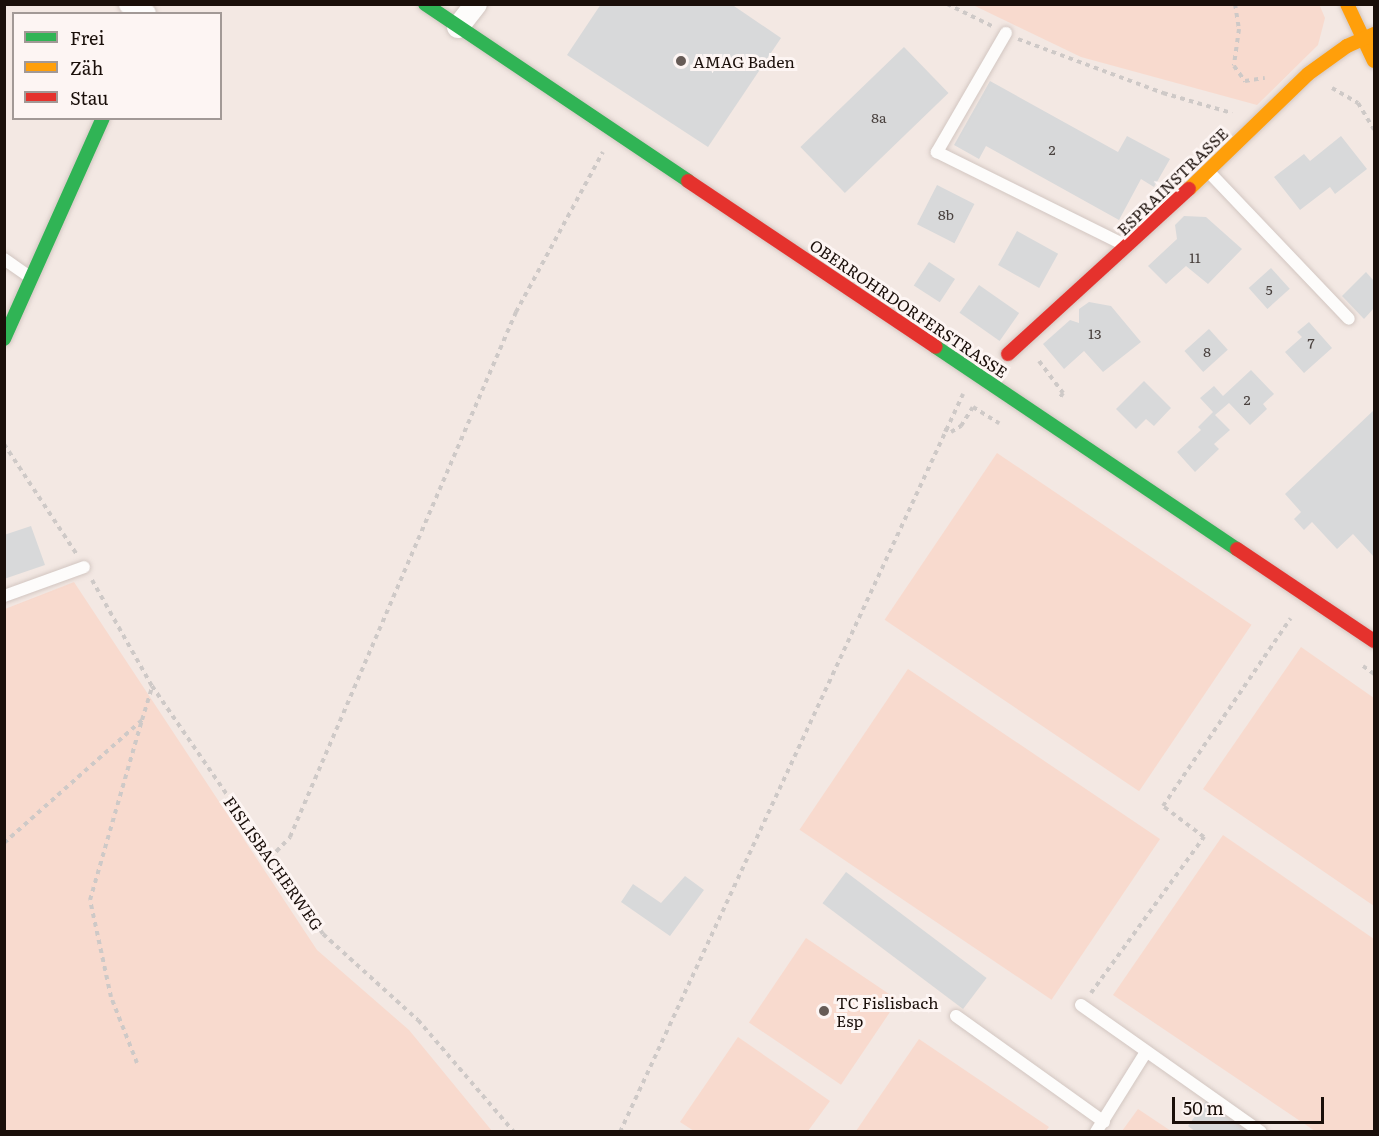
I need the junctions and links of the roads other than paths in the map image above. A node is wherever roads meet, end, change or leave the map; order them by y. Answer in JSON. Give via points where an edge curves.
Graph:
{"nodes":[{"id":1,"x":130,"y":4,"type":"edge"},
{"id":2,"x":425,"y":4,"type":"edge"},
{"id":3,"x":476,"y":4,"type":"edge"},
{"id":4,"x":1347,"y":4,"type":"edge"},
{"id":5,"x":144,"y":12,"type":"edge"},
{"id":6,"x":458,"y":27,"type":"junction"},
{"id":7,"x":1006,"y":33,"type":"road end"},
{"id":8,"x":1369,"y":37,"type":"edge"},
{"id":9,"x":1374,"y":62,"type":"edge"},
{"id":10,"x":102,"y":120,"type":"edge"},
{"id":11,"x":1207,"y":170,"type":"junction"},
{"id":12,"x":1128,"y":248,"type":"junction"},
{"id":13,"x":4,"y":259,"type":"edge"},
{"id":14,"x":32,"y":278,"type":"junction"},
{"id":15,"x":1348,"y":319,"type":"dead end"},
{"id":16,"x":4,"y":339,"type":"edge"},
{"id":17,"x":1008,"y":354,"type":"dead end"},
{"id":18,"x":84,"y":567,"type":"dead end"},
{"id":19,"x":4,"y":596,"type":"edge"},
{"id":20,"x":1374,"y":641,"type":"edge"},
{"id":21,"x":1081,"y":1005,"type":"road end"},
{"id":22,"x":956,"y":1016,"type":"dead end"},
{"id":23,"x":1146,"y":1052,"type":"junction"},
{"id":24,"x":1100,"y":1127,"type":"edge"},
{"id":25,"x":1261,"y":1131,"type":"edge"}],
"edges":[{"from":1,"to":5,"type":"street"},
{"from":2,"to":6,"type":"main road","name":"OBERROHRDORFERSTRASSE"},
{"from":3,"to":6,"type":"street"},
{"from":4,"to":8,"type":"main road"},
{"from":6,"to":20,"type":"main road","name":"OBERROHRDORFERSTRASSE"},
{"from":7,"to":12,"type":"lane","via":[[937,152]]},
{"from":8,"to":9,"type":"main road"},
{"from":8,"to":11,"type":"main road","name":"ESPRAINSTRASSE","via":[[1308,74]]},
{"from":10,"to":14,"type":"main road"},
{"from":11,"to":12,"type":"main road","name":"ESPRAINSTRASSE"},
{"from":11,"to":15,"type":"lane"},
{"from":12,"to":17,"type":"main road","name":"ESPRAINSTRASSE"},
{"from":13,"to":14,"type":"lane"},
{"from":14,"to":16,"type":"main road"},
{"from":18,"to":19,"type":"lane"},
{"from":21,"to":23,"type":"lane"},
{"from":22,"to":24,"type":"lane"},
{"from":23,"to":24,"type":"lane"},
{"from":23,"to":25,"type":"lane"}]}
